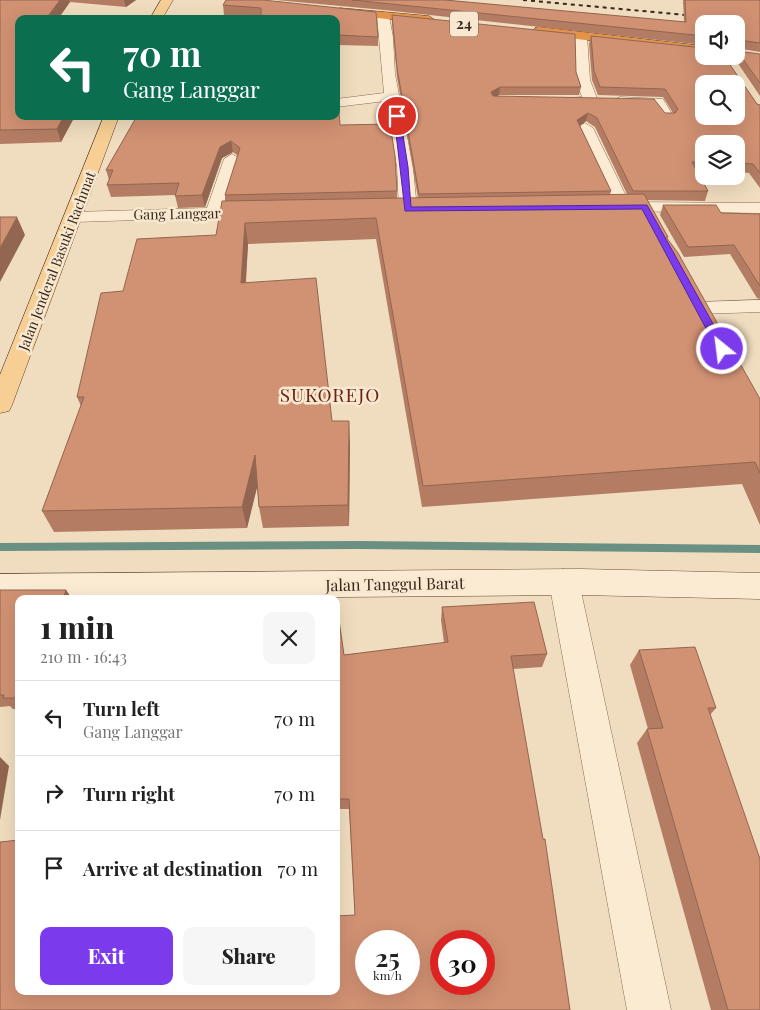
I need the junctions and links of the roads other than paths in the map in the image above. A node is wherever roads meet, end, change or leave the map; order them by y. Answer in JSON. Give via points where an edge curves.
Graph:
{"nodes":[{"id":1,"x":167,"y":0,"type":"edge"},
{"id":2,"x":326,"y":10,"type":"edge"},
{"id":3,"x":158,"y":15,"type":"edge"},
{"id":4,"x":383,"y":16,"type":"junction"},
{"id":5,"x":439,"y":21,"type":"edge"},
{"id":6,"x":523,"y":30,"type":"edge"},
{"id":7,"x":581,"y":36,"type":"junction"},
{"id":8,"x":695,"y":49,"type":"edge"},
{"id":9,"x":393,"y":96,"type":"junction"},
{"id":10,"x":540,"y":101,"type":"edge"},
{"id":11,"x":591,"y":101,"type":"junction"},
{"id":12,"x":340,"y":103,"type":"edge"},
{"id":13,"x":667,"y":117,"type":"edge"},
{"id":14,"x":111,"y":120,"type":"edge"},
{"id":15,"x":584,"y":128,"type":"edge"},
{"id":16,"x":232,"y":159,"type":"dead end"},
{"id":17,"x":599,"y":207,"type":"edge"},
{"id":18,"x":623,"y":207,"type":"junction"},
{"id":19,"x":760,"y":208,"type":"edge"},
{"id":20,"x":408,"y":209,"type":"junction"},
{"id":21,"x":427,"y":209,"type":"edge"},
{"id":22,"x":388,"y":210,"type":"edge"},
{"id":23,"x":272,"y":212,"type":"edge"},
{"id":24,"x":214,"y":213,"type":"junction"},
{"id":25,"x":75,"y":217,"type":"junction"},
{"id":26,"x":760,"y":306,"type":"edge"},
{"id":27,"x":699,"y":308,"type":"edge"},
{"id":28,"x":0,"y":405,"type":"edge"},
{"id":29,"x":564,"y":582,"type":"junction"},
{"id":30,"x":760,"y":586,"type":"edge"},
{"id":31,"x":0,"y":587,"type":"edge"},
{"id":32,"x":649,"y":1010,"type":"edge"}],
"edges":[{"from":1,"to":3,"type":"main road"},
{"from":2,"to":4,"type":"highway","number":"24"},
{"from":4,"to":5,"type":"highway","number":"24"},
{"from":4,"to":9,"type":"street"},
{"from":6,"to":7,"type":"highway"},
{"from":7,"to":8,"type":"highway"},
{"from":7,"to":11,"type":"street","via":[[584,80]]},
{"from":9,"to":12,"type":"street"},
{"from":9,"to":20,"type":"street","via":[[405,167]]},
{"from":10,"to":11,"type":"street"},
{"from":11,"to":13,"type":"street","via":[[658,102]]},
{"from":14,"to":25,"type":"main road","name":"Jalan Jenderal Basuki Rachmat"},
{"from":15,"to":18,"type":"street"},
{"from":16,"to":24,"type":"street"},
{"from":17,"to":18,"type":"street"},
{"from":18,"to":19,"type":"street","via":[[649,215]]},
{"from":20,"to":21,"type":"street"},
{"from":20,"to":22,"type":"street"},
{"from":23,"to":24,"type":"street","name":"Gang Langgar"},
{"from":24,"to":25,"type":"street","name":"Gang Langgar"},
{"from":25,"to":28,"type":"main road","name":"Jalan Jenderal Basuki Rachmat"},
{"from":26,"to":27,"type":"street"},
{"from":29,"to":30,"type":"street","name":"Jalan Tanggul Barat"},
{"from":29,"to":31,"type":"street","name":"Jalan Tanggul Barat"},
{"from":29,"to":32,"type":"street"}]}
